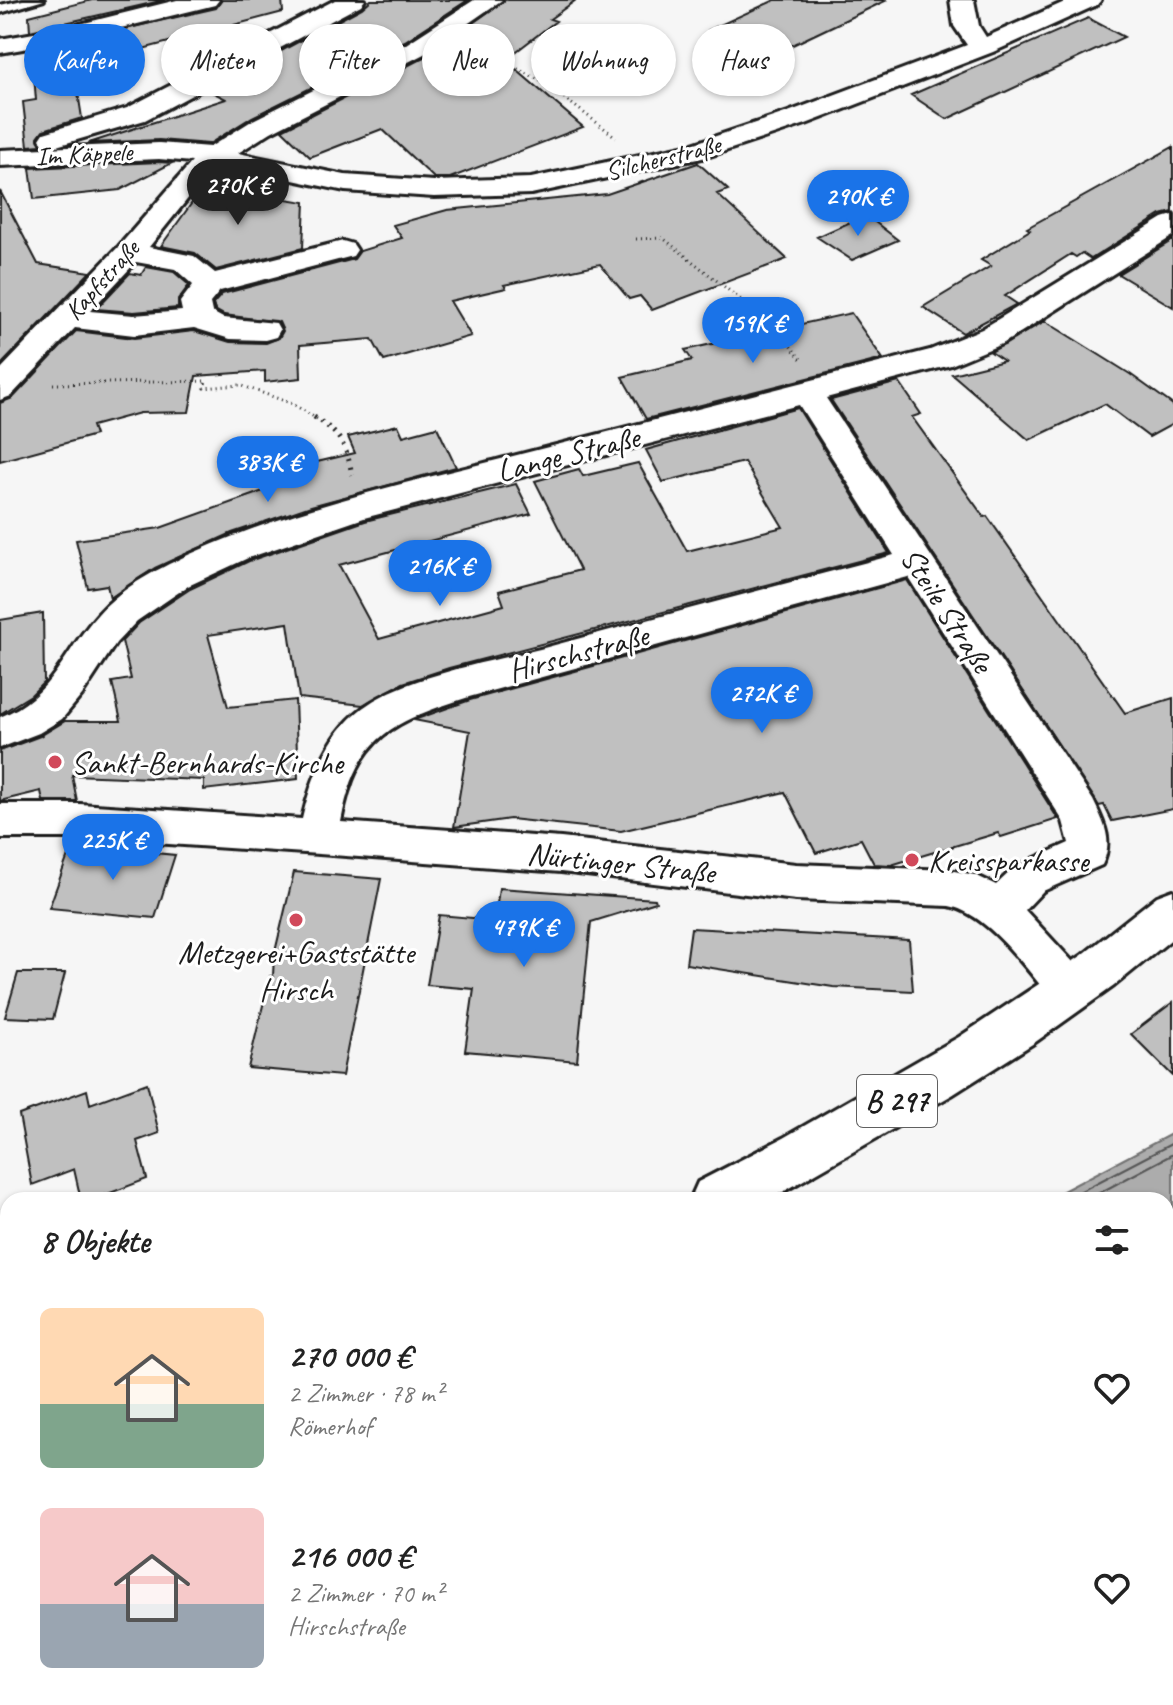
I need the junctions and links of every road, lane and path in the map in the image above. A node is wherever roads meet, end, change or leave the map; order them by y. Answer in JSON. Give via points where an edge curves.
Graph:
{"nodes":[{"id":1,"x":38,"y":0,"type":"edge"},
{"id":2,"x":207,"y":0,"type":"edge"},
{"id":3,"x":353,"y":0,"type":"edge"},
{"id":4,"x":490,"y":0,"type":"edge"},
{"id":5,"x":962,"y":0,"type":"edge"},
{"id":6,"x":1089,"y":0,"type":"edge"},
{"id":7,"x":0,"y":9,"type":"edge"},
{"id":8,"x":454,"y":24,"type":"edge"},
{"id":9,"x":422,"y":42,"type":"edge"},
{"id":10,"x":0,"y":46,"type":"edge"},
{"id":11,"x":984,"y":47,"type":"junction"},
{"id":12,"x":515,"y":68,"type":"edge"},
{"id":13,"x":617,"y":138,"type":"dead end"},
{"id":14,"x":0,"y":156,"type":"edge"},
{"id":15,"x":215,"y":156,"type":"junction"},
{"id":16,"x":1173,"y":224,"type":"edge"},
{"id":17,"x":636,"y":239,"type":"dead end"},
{"id":18,"x":343,"y":250,"type":"dead end"},
{"id":19,"x":129,"y":252,"type":"junction"},
{"id":20,"x":210,"y":284,"type":"junction"},
{"id":21,"x":69,"y":317,"type":"junction"},
{"id":22,"x":198,"y":317,"type":"junction"},
{"id":23,"x":265,"y":330,"type":"dead end"},
{"id":24,"x":807,"y":380,"type":"junction"},
{"id":25,"x":4,"y":386,"type":"edge"},
{"id":26,"x":359,"y":507,"type":"junction"},
{"id":27,"x":916,"y":562,"type":"junction"},
{"id":28,"x":0,"y":733,"type":"edge"},
{"id":29,"x":0,"y":821,"type":"edge"},
{"id":30,"x":319,"y":837,"type":"junction"},
{"id":31,"x":998,"y":909,"type":"junction"},
{"id":32,"x":1173,"y":910,"type":"edge"},
{"id":33,"x":1071,"y":990,"type":"junction"},
{"id":34,"x":730,"y":1192,"type":"edge"}],
"edges":[{"from":1,"to":7,"type":"lane"},
{"from":2,"to":10,"type":"street"},
{"from":3,"to":14,"type":"street","name":"Im Käppele","via":[[136,114]]},
{"from":4,"to":8,"type":"street","name":"Kapfstraße"},
{"from":5,"to":11,"type":"street","via":[[964,26]]},
{"from":6,"to":11,"type":"street","name":"Silcherstraße"},
{"from":9,"to":15,"type":"street","name":"Kapfstraße"},
{"from":11,"to":15,"type":"street","name":"Silcherstraße","via":[[698,151],[531,186],[434,189],[345,183]]},
{"from":12,"to":13,"type":"path","via":[[543,82]]},
{"from":14,"to":15,"type":"street","name":"Im Käppele","via":[[159,151]]},
{"from":15,"to":19,"type":"street","name":"Kapfstraße","via":[[188,180]]},
{"from":16,"to":24,"type":"street","name":"Lange Straße","via":[[993,336],[940,358]]},
{"from":17,"to":24,"type":"path","via":[[663,238],[775,327]]},
{"from":18,"to":20,"type":"street"},
{"from":19,"to":20,"type":"street","via":[[184,262]]},
{"from":19,"to":21,"type":"street","name":"Kapfstraße"},
{"from":20,"to":22,"type":"street","via":[[195,302]]},
{"from":21,"to":22,"type":"street","via":[[142,327]]},
{"from":21,"to":25,"type":"street","name":"Kapfstraße"},
{"from":22,"to":23,"type":"street","via":[[224,329]]},
{"from":24,"to":26,"type":"street","name":"Lange Straße"},
{"from":24,"to":27,"type":"street","name":"Steile Straße"},
{"from":25,"to":26,"type":"path","via":[[206,381],[204,388],[240,385],[293,404],[327,425],[347,448]]},
{"from":26,"to":28,"type":"street","name":"Lange Straße","via":[[275,534],[169,580],[108,626],[50,706],[29,722]]},
{"from":27,"to":30,"type":"street","name":"Hirschstraße","via":[[398,705],[372,720],[341,757],[329,784]]},
{"from":27,"to":31,"type":"street","name":"Steile Straße","via":[[1079,812],[1090,842],[1088,853],[1029,879]]},
{"from":29,"to":30,"type":"street","name":"Nürtinger Straße","via":[[80,821]]},
{"from":30,"to":31,"type":"street","name":"Nürtinger Straße","via":[[561,855],[796,882],[949,888],[975,893]]},
{"from":31,"to":33,"type":"street","name":"Nürtinger Straße"},
{"from":32,"to":33,"type":"main road","number":"B 297"},
{"from":33,"to":34,"type":"main road","number":"B 297","via":[[933,1079]]}]}
